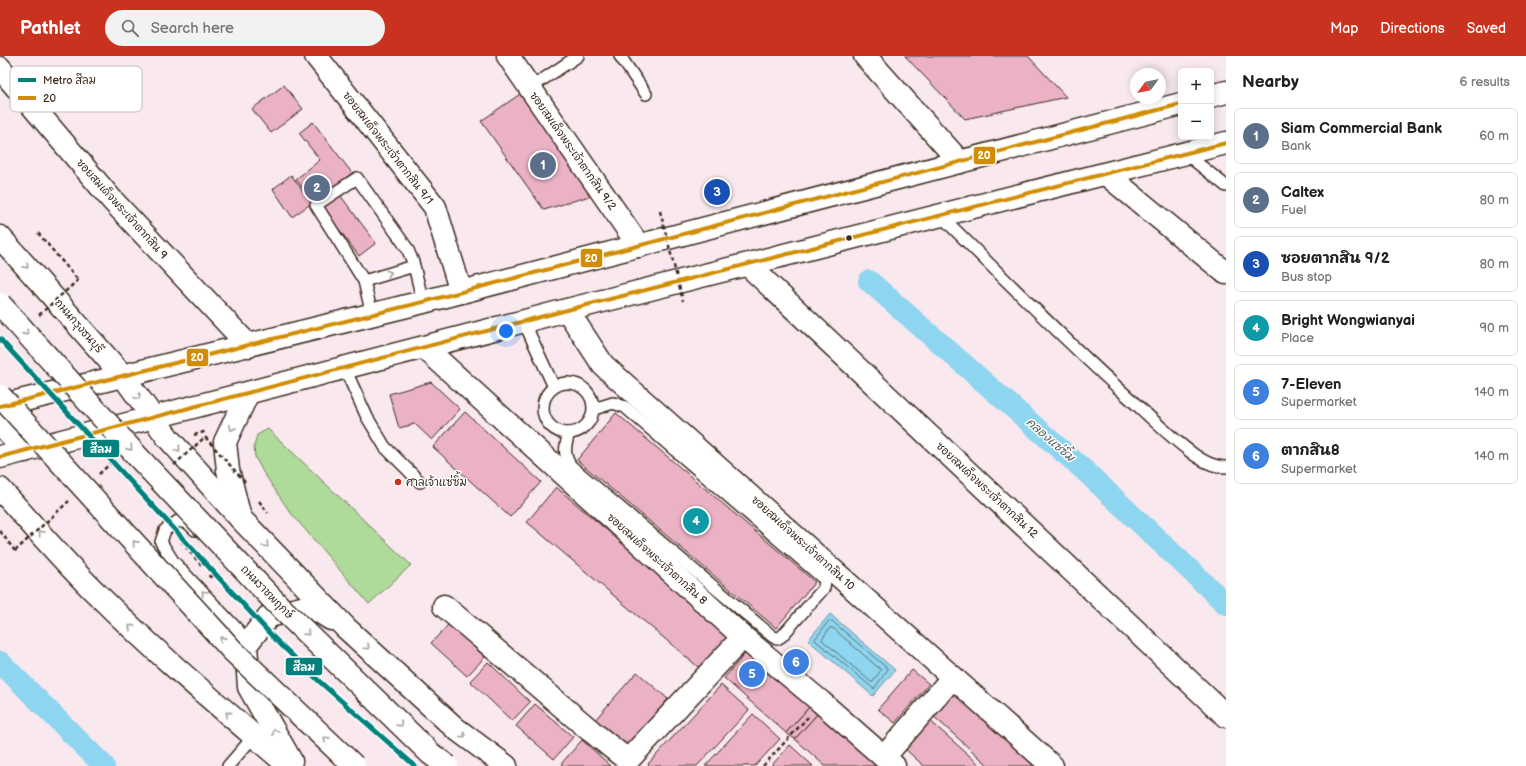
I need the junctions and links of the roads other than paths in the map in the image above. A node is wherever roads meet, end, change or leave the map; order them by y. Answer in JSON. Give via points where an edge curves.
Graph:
{"nodes":[{"id":1,"x":316,"y":56,"type":"edge"},
{"id":2,"x":508,"y":56,"type":"edge"},
{"id":3,"x":578,"y":56,"type":"edge"},
{"id":4,"x":620,"y":56,"type":"edge"},
{"id":5,"x":865,"y":56,"type":"edge"},
{"id":6,"x":0,"y":68,"type":"edge"},
{"id":7,"x":10,"y":80,"type":"edge"},
{"id":8,"x":530,"y":88,"type":"junction"},
{"id":9,"x":1226,"y":92,"type":"edge"},
{"id":10,"x":646,"y":94,"type":"dead end"},
{"id":11,"x":1214,"y":95,"type":"edge"},
{"id":12,"x":1178,"y":105,"type":"edge"},
{"id":13,"x":37,"y":112,"type":"edge"},
{"id":14,"x":1226,"y":143,"type":"edge"},
{"id":15,"x":1186,"y":154,"type":"junction"},
{"id":16,"x":960,"y":162,"type":"junction"},
{"id":17,"x":1106,"y":174,"type":"junction"},
{"id":18,"x":1226,"y":186,"type":"edge"},
{"id":19,"x":940,"y":215,"type":"junction"},
{"id":20,"x":0,"y":237,"type":"edge"},
{"id":21,"x":639,"y":246,"type":"junction"},
{"id":22,"x":748,"y":265,"type":"junction"},
{"id":23,"x":414,"y":266,"type":"junction"},
{"id":24,"x":1226,"y":273,"type":"edge"},
{"id":25,"x":364,"y":280,"type":"junction"},
{"id":26,"x":461,"y":292,"type":"junction"},
{"id":27,"x":423,"y":302,"type":"junction"},
{"id":28,"x":0,"y":304,"type":"edge"},
{"id":29,"x":567,"y":310,"type":"junction"},
{"id":30,"x":372,"y":314,"type":"junction"},
{"id":31,"x":524,"y":322,"type":"junction"},
{"id":32,"x":249,"y":346,"type":"junction"},
{"id":33,"x":425,"y":348,"type":"junction"},
{"id":34,"x":345,"y":369,"type":"junction"},
{"id":35,"x":123,"y":376,"type":"junction"},
{"id":36,"x":554,"y":387,"type":"junction"},
{"id":37,"x":248,"y":393,"type":"junction"},
{"id":38,"x":0,"y":396,"type":"edge"},
{"id":39,"x":0,"y":406,"type":"edge"},
{"id":40,"x":594,"y":409,"type":"junction"},
{"id":41,"x":154,"y":418,"type":"junction"},
{"id":42,"x":0,"y":423,"type":"edge"},
{"id":43,"x":569,"y":433,"type":"junction"},
{"id":44,"x":25,"y":451,"type":"junction"},
{"id":45,"x":0,"y":457,"type":"edge"},
{"id":46,"x":1226,"y":467,"type":"edge"},
{"id":47,"x":420,"y":482,"type":"dead end"},
{"id":48,"x":0,"y":489,"type":"edge"},
{"id":49,"x":240,"y":518,"type":"junction"},
{"id":50,"x":444,"y":606,"type":"dead end"},
{"id":51,"x":291,"y":611,"type":"junction"},
{"id":52,"x":346,"y":628,"type":"junction"},
{"id":53,"x":742,"y":636,"type":"junction"},
{"id":54,"x":246,"y":645,"type":"junction"},
{"id":55,"x":953,"y":676,"type":"junction"},
{"id":56,"x":1226,"y":716,"type":"edge"},
{"id":57,"x":254,"y":736,"type":"junction"},
{"id":58,"x":889,"y":762,"type":"edge"},
{"id":59,"x":228,"y":766,"type":"edge"},
{"id":60,"x":289,"y":766,"type":"edge"},
{"id":61,"x":294,"y":766,"type":"edge"},
{"id":62,"x":354,"y":766,"type":"edge"},
{"id":63,"x":447,"y":766,"type":"edge"},
{"id":64,"x":506,"y":766,"type":"edge"},
{"id":65,"x":1052,"y":766,"type":"edge"}],
"edges":[{"from":1,"to":26,"type":"main road","name":"ซอยสมเด็จพระเจ้าตากสิน 9/1","via":[[435,207]]},
{"from":2,"to":8,"type":"main road","name":"ซอยสมเด็จพระเจ้าตากสิน 9/2"},
{"from":3,"to":8,"type":"lane"},
{"from":4,"to":10,"type":"lane"},
{"from":5,"to":16,"type":"main road"},
{"from":6,"to":7,"type":"main road","name":"ซอยสมเด็จพระเจ้าตากสิน 9"},
{"from":8,"to":21,"type":"main road","name":"ซอยสมเด็จพระเจ้าตากสิน 9/2"},
{"from":9,"to":11,"type":"main road"},
{"from":12,"to":16,"type":"main road"},
{"from":13,"to":32,"type":"main road","name":"ซอยสมเด็จพระเจ้าตากสิน 9","via":[[112,200]]},
{"from":14,"to":15,"type":"main road"},
{"from":15,"to":17,"type":"main road"},
{"from":15,"to":18,"type":"lane"},
{"from":16,"to":21,"type":"main road"},
{"from":17,"to":19,"type":"main road"},
{"from":17,"to":24,"type":"main road"},
{"from":19,"to":22,"type":"main road"},
{"from":19,"to":46,"type":"lane","via":[[1082,356],[1188,450],[1206,462]]},
{"from":20,"to":35,"type":"main road","name":"ถนนกรุงธนบุรี","one_way":true},
{"from":21,"to":26,"type":"main road"},
{"from":22,"to":29,"type":"main road"},
{"from":22,"to":56,"type":"main road","name":"ซอยสมเด็จพระเจ้าตากสิน 12"},
{"from":25,"to":23,"type":"lane","one_way":true},
{"from":23,"to":25,"type":"lane","via":[[407,248],[357,178],[316,205]]},
{"from":23,"to":27,"type":"lane"},
{"from":25,"to":30,"type":"lane"},
{"from":26,"to":27,"type":"main road"},
{"from":27,"to":30,"type":"main road"},
{"from":28,"to":63,"type":"main road","name":"ถนนราชพฤกษ์","one_way":true,"bridge":true,"via":[[282,608],[431,754]]},
{"from":29,"to":31,"type":"main road"},
{"from":29,"to":55,"type":"main road","name":"ซอยสมเด็จพระเจ้าตากสิน 10","via":[[603,365]]},
{"from":30,"to":32,"type":"main road"},
{"from":31,"to":33,"type":"main road"},
{"from":31,"to":36,"type":"lane"},
{"from":32,"to":35,"type":"main road"},
{"from":33,"to":34,"type":"main road"},
{"from":33,"to":53,"type":"main road","name":"ซอยสมเด็จพระเจ้าตากสิน 8"},
{"from":34,"to":37,"type":"main road"},
{"from":34,"to":47,"type":"lane","via":[[367,417],[385,447]]},
{"from":35,"to":39,"type":"main road"},
{"from":35,"to":41,"type":"main road","name":"ถนนกรุงธนบุรี","one_way":true},
{"from":36,"to":40,"type":"lane","via":[[568,382],[583,388],[593,401]]},
{"from":36,"to":43,"type":"lane","via":[[544,401],[545,418],[556,430]]},
{"from":37,"to":41,"type":"main road"},
{"from":37,"to":49,"type":"main road","one_way":true,"via":[[225,442],[228,470]]},
{"from":62,"to":38,"type":"main road","one_way":true,"bridge":true,"via":[[232,650]]},
{"from":40,"to":43,"type":"lane","via":[[588,425]]},
{"from":40,"to":43,"type":"lane","via":[[612,403],[625,407],[825,580],[824,588],[782,636],[777,639],[772,636],[571,466],[564,450]]},
{"from":41,"to":44,"type":"main road"},
{"from":41,"to":49,"type":"main road","one_way":true,"via":[[168,438]]},
{"from":42,"to":44,"type":"main road"},
{"from":44,"to":45,"type":"main road"},
{"from":57,"to":48,"type":"main road","one_way":true,"via":[[199,690],[96,593]]},
{"from":49,"to":52,"type":"main road","one_way":true},
{"from":50,"to":53,"type":"main road","via":[[591,731],[630,758]]},
{"from":51,"to":52,"type":"main road","via":[[310,606]]},
{"from":51,"to":54,"type":"main road","via":[[269,616]]},
{"from":54,"to":51,"type":"lane","one_way":true,"via":[[239,631],[173,561],[161,542],[165,530],[178,521],[188,523],[261,601],[273,610]]},
{"from":52,"to":64,"type":"main road","one_way":true,"via":[[455,728]]},
{"from":53,"to":58,"type":"main road","name":"ซอยสมเด็จพระเจ้าตากสิน 8"},
{"from":61,"to":54,"type":"main road","one_way":true,"via":[[249,687]]},
{"from":55,"to":58,"type":"main road"},
{"from":55,"to":65,"type":"main road","name":"ซอยสมเด็จพระเจ้าตากสิน 10"},
{"from":57,"to":59,"type":"lane"},
{"from":57,"to":60,"type":"main road"}]}
